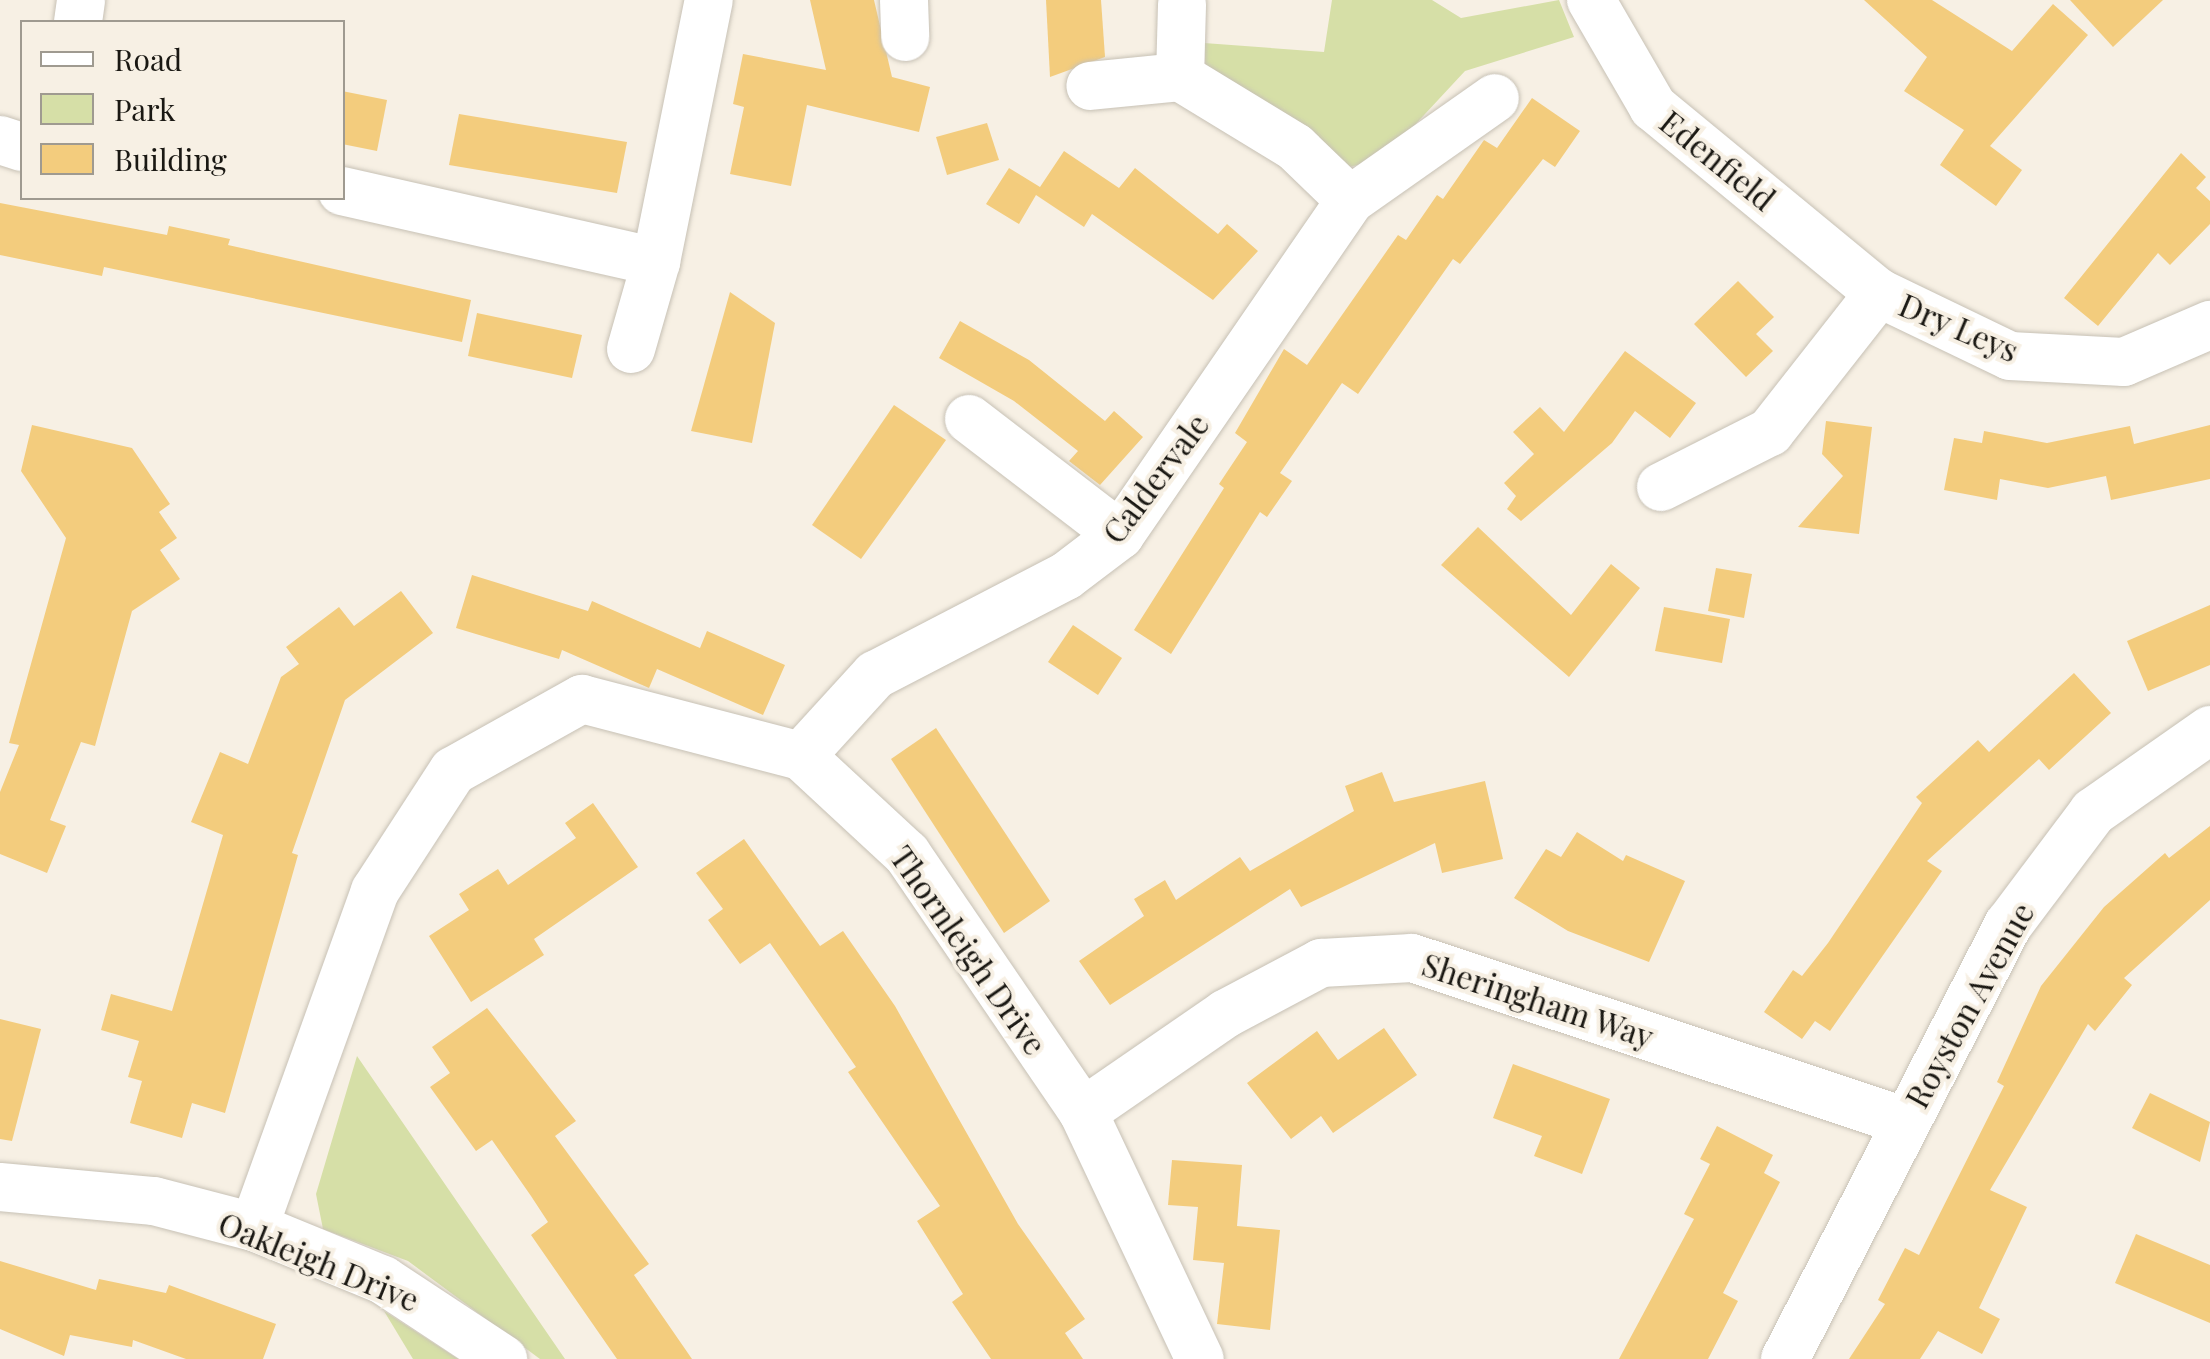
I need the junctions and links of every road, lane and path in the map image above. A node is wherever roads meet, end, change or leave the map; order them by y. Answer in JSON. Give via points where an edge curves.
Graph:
{"nodes":[{"id":1,"x":709,"y":0,"type":"edge"},
{"id":2,"x":1590,"y":0,"type":"edge"},
{"id":3,"x":1182,"y":4,"type":"dead end"},
{"id":4,"x":1180,"y":78,"type":"junction"},
{"id":5,"x":1090,"y":86,"type":"dead end"},
{"id":6,"x":1495,"y":98,"type":"dead end"},
{"id":7,"x":345,"y":192,"type":"edge"},
{"id":8,"x":1350,"y":200,"type":"junction"},
{"id":9,"x":656,"y":262,"type":"junction"},
{"id":10,"x":1879,"y":293,"type":"junction"},
{"id":11,"x":2210,"y":325,"type":"edge"},
{"id":12,"x":630,"y":349,"type":"dead end"},
{"id":13,"x":969,"y":419,"type":"dead end"},
{"id":14,"x":1660,"y":487,"type":"dead end"},
{"id":15,"x":1120,"y":535,"type":"junction"},
{"id":16,"x":2210,"y":730,"type":"edge"},
{"id":17,"x":800,"y":756,"type":"junction"},
{"id":18,"x":1083,"y":1112,"type":"junction"},
{"id":19,"x":1904,"y":1121,"type":"junction"},
{"id":20,"x":0,"y":1187,"type":"edge"},
{"id":21,"x":254,"y":1227,"type":"junction"},
{"id":22,"x":503,"y":1359,"type":"edge"},
{"id":23,"x":1200,"y":1359,"type":"edge"},
{"id":24,"x":1785,"y":1359,"type":"edge"}],
"edges":[{"from":1,"to":9,"type":"street"},
{"from":2,"to":10,"type":"street","name":"Edenfield","via":[[1652,106]]},
{"from":3,"to":4,"type":"street"},
{"from":4,"to":5,"type":"street"},
{"from":4,"to":8,"type":"street","via":[[1295,147]]},
{"from":6,"to":8,"type":"street","name":"Caldervale"},
{"from":7,"to":9,"type":"street"},
{"from":8,"to":15,"type":"street","name":"Caldervale"},
{"from":9,"to":12,"type":"street"},
{"from":10,"to":11,"type":"street","name":"Dry Leys","via":[[2010,356],[2124,362]]},
{"from":10,"to":14,"type":"street","name":"Dry Leys","via":[[1770,432]]},
{"from":13,"to":15,"type":"street"},
{"from":15,"to":17,"type":"street","name":"Caldervale","via":[[1066,576],[874,674]]},
{"from":16,"to":19,"type":"street","name":"Royston Avenue","via":[[2093,812],[2009,924]]},
{"from":17,"to":18,"type":"street","name":"Thornleigh Drive","via":[[907,854]]},
{"from":17,"to":21,"type":"street","name":"Thornleigh Drive","via":[[582,698],[453,771],[375,892]]},
{"from":18,"to":19,"type":"street","name":"Sheringham Way","via":[[1224,1014],[1321,962],[1412,958]]},
{"from":18,"to":23,"type":"street","name":"Thornleigh Drive"},
{"from":19,"to":24,"type":"street","name":"Royston Avenue"},
{"from":20,"to":21,"type":"street","name":"Oakleigh Drive","via":[[154,1201]]},
{"from":21,"to":22,"type":"street","name":"Oakleigh Drive","via":[[383,1280]]}]}
